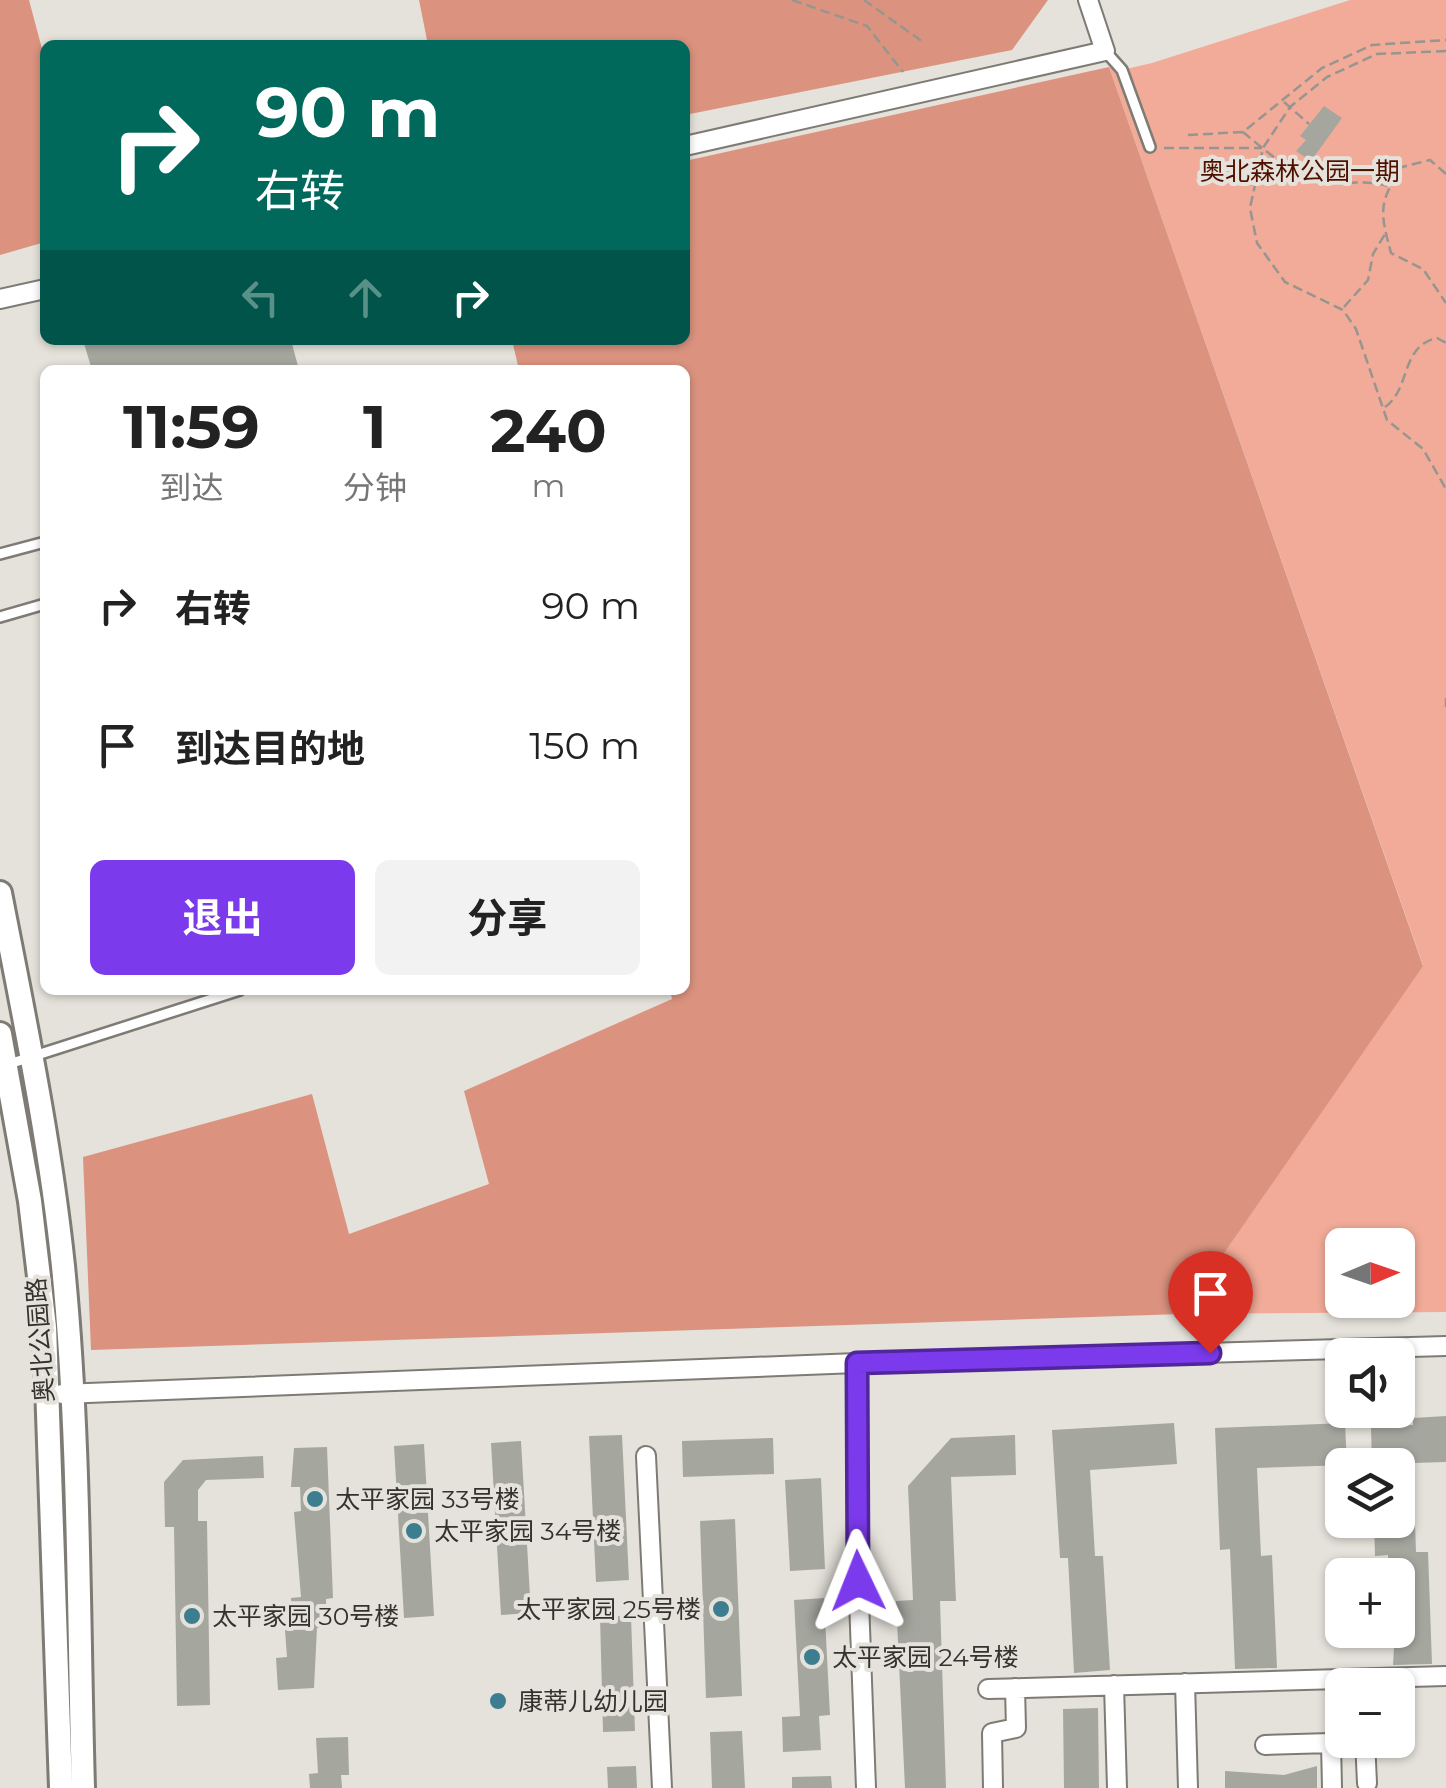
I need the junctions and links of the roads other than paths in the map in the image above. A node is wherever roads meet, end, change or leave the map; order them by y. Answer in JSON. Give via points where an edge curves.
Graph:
{"nodes":[{"id":1,"x":1088,"y":0,"type":"edge"},
{"id":2,"x":1106,"y":52,"type":"junction"},
{"id":3,"x":690,"y":145,"type":"edge"},
{"id":4,"x":1150,"y":148,"type":"road end"},
{"id":5,"x":40,"y":290,"type":"edge"},
{"id":6,"x":0,"y":299,"type":"edge"},
{"id":7,"x":40,"y":543,"type":"edge"},
{"id":8,"x":0,"y":554,"type":"edge"},
{"id":9,"x":40,"y":605,"type":"edge"},
{"id":10,"x":0,"y":617,"type":"edge"},
{"id":11,"x":0,"y":893,"type":"edge"},
{"id":12,"x":7,"y":969,"type":"edge"},
{"id":13,"x":224,"y":995,"type":"edge"},
{"id":14,"x":0,"y":1034,"type":"edge"},
{"id":15,"x":32,"y":1057,"type":"junction"},
{"id":16,"x":6,"y":1065,"type":"junction"},
{"id":17,"x":1446,"y":1346,"type":"edge"},
{"id":18,"x":857,"y":1363,"type":"junction"},
{"id":19,"x":61,"y":1394,"type":"junction"},
{"id":20,"x":646,"y":1456,"type":"dead end"},
{"id":21,"x":1446,"y":1676,"type":"edge"},
{"id":22,"x":1415,"y":1678,"type":"edge"},
{"id":23,"x":1325,"y":1682,"type":"edge"},
{"id":24,"x":1185,"y":1683,"type":"junction"},
{"id":25,"x":1114,"y":1685,"type":"junction"},
{"id":26,"x":988,"y":1688,"type":"dead end"},
{"id":27,"x":1014,"y":1688,"type":"junction"},
{"id":28,"x":1265,"y":1746,"type":"dead end"},
{"id":29,"x":1366,"y":1758,"type":"edge"},
{"id":30,"x":1367,"y":1783,"type":"dead end"},
{"id":31,"x":60,"y":1788,"type":"edge"},
{"id":32,"x":82,"y":1788,"type":"edge"},
{"id":33,"x":662,"y":1788,"type":"edge"},
{"id":34,"x":866,"y":1788,"type":"edge"},
{"id":35,"x":993,"y":1788,"type":"edge"},
{"id":36,"x":1117,"y":1788,"type":"edge"},
{"id":37,"x":1188,"y":1788,"type":"edge"},
{"id":38,"x":1332,"y":1788,"type":"edge"}],
"edges":[{"from":1,"to":2,"type":"street"},
{"from":2,"to":3,"type":"street"},
{"from":2,"to":4,"type":"lane","via":[[1122,70]]},
{"from":5,"to":6,"type":"street"},
{"from":7,"to":8,"type":"lane"},
{"from":9,"to":10,"type":"lane"},
{"from":11,"to":12,"type":"main road","name":"奥北公园路"},
{"from":12,"to":15,"type":"main road","name":"奥北公园路"},
{"from":13,"to":15,"type":"lane"},
{"from":14,"to":16,"type":"main road","name":"奥北公园路"},
{"from":15,"to":16,"type":"lane"},
{"from":15,"to":19,"type":"main road","name":"奥北公园路","via":[[55,1197]]},
{"from":16,"to":19,"type":"main road","name":"奥北公园路"},
{"from":17,"to":18,"type":"street"},
{"from":18,"to":19,"type":"street"},
{"from":18,"to":34,"type":"street"},
{"from":19,"to":31,"type":"main road","name":"奥北公园路"},
{"from":19,"to":32,"type":"main road","name":"奥北公园路"},
{"from":20,"to":33,"type":"street"},
{"from":21,"to":22,"type":"street"},
{"from":23,"to":24,"type":"street"},
{"from":24,"to":25,"type":"street"},
{"from":24,"to":37,"type":"street"},
{"from":25,"to":27,"type":"street"},
{"from":25,"to":36,"type":"street"},
{"from":26,"to":27,"type":"street"},
{"from":27,"to":35,"type":"street","via":[[1016,1728],[992,1733]]},
{"from":28,"to":38,"type":"street","via":[[1331,1743]]},
{"from":29,"to":30,"type":"street"}]}
